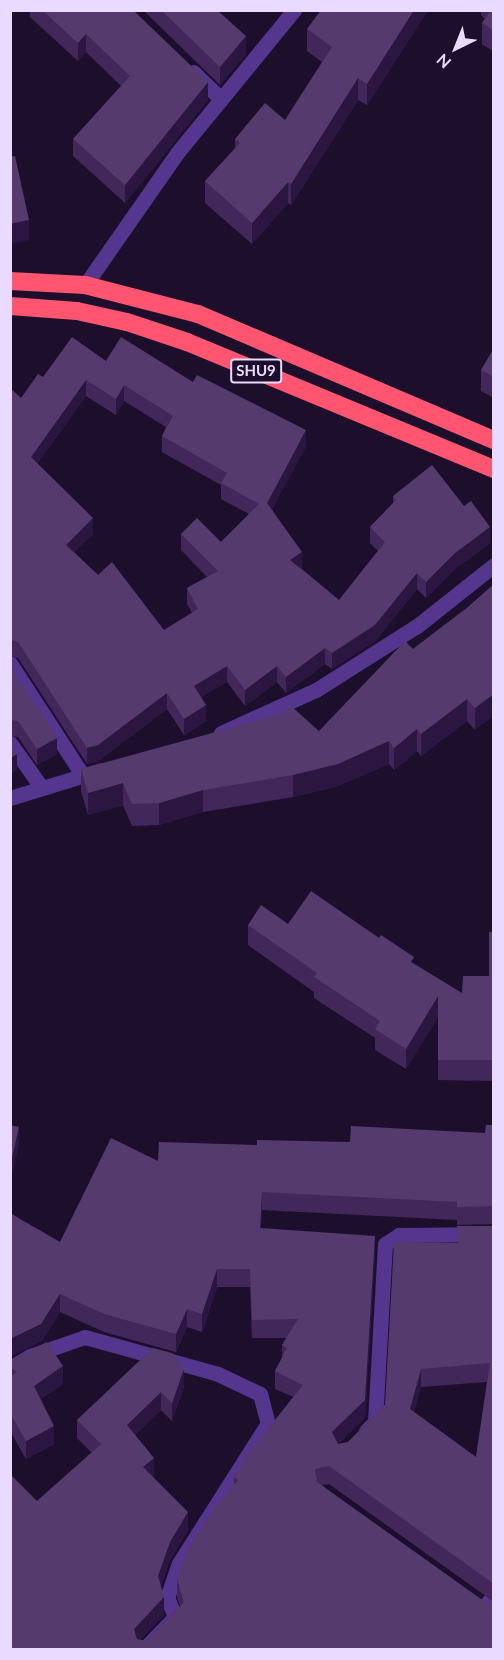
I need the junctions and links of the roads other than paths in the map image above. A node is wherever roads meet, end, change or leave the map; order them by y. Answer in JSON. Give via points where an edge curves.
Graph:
{"nodes":[{"id":1,"x":294,"y":10,"type":"edge"},
{"id":2,"x":179,"y":59,"type":"edge"},
{"id":3,"x":221,"y":99,"type":"junction"},
{"id":4,"x":10,"y":281,"type":"edge"},
{"id":5,"x":85,"y":285,"type":"junction"},
{"id":6,"x":10,"y":306,"type":"edge"},
{"id":7,"x":494,"y":440,"type":"edge"},
{"id":8,"x":494,"y":469,"type":"edge"},
{"id":9,"x":494,"y":566,"type":"edge"},
{"id":10,"x":10,"y":663,"type":"edge"},
{"id":11,"x":204,"y":738,"type":"edge"},
{"id":12,"x":10,"y":743,"type":"edge"},
{"id":13,"x":117,"y":765,"type":"edge"},
{"id":14,"x":83,"y":776,"type":"junction"},
{"id":15,"x":42,"y":788,"type":"junction"},
{"id":16,"x":10,"y":798,"type":"edge"},
{"id":17,"x":494,"y":1234,"type":"edge"},
{"id":18,"x":10,"y":1368,"type":"edge"},
{"id":19,"x":350,"y":1445,"type":"edge"},
{"id":20,"x":143,"y":1650,"type":"edge"}],
"edges":[{"from":1,"to":3,"type":"street"},
{"from":2,"to":3,"type":"street"},
{"from":3,"to":5,"type":"street","via":[[177,153]]},
{"from":4,"to":5,"type":"highway","number":"SHU9"},
{"from":5,"to":7,"type":"highway","number":"SHU9","via":[[198,314]]},
{"from":6,"to":8,"type":"highway","number":"SHU9","via":[[77,311],[187,342]]},
{"from":9,"to":11,"type":"street","via":[[417,626],[316,690]]},
{"from":10,"to":14,"type":"street"},
{"from":12,"to":15,"type":"street"},
{"from":13,"to":14,"type":"street"},
{"from":14,"to":15,"type":"street"},
{"from":15,"to":16,"type":"street"},
{"from":17,"to":19,"type":"street","via":[[399,1236],[385,1244],[375,1422]]},
{"from":18,"to":20,"type":"street","via":[[30,1356],[85,1337],[218,1374],[260,1394],[268,1423],[179,1563],[167,1597],[175,1617]]}]}
